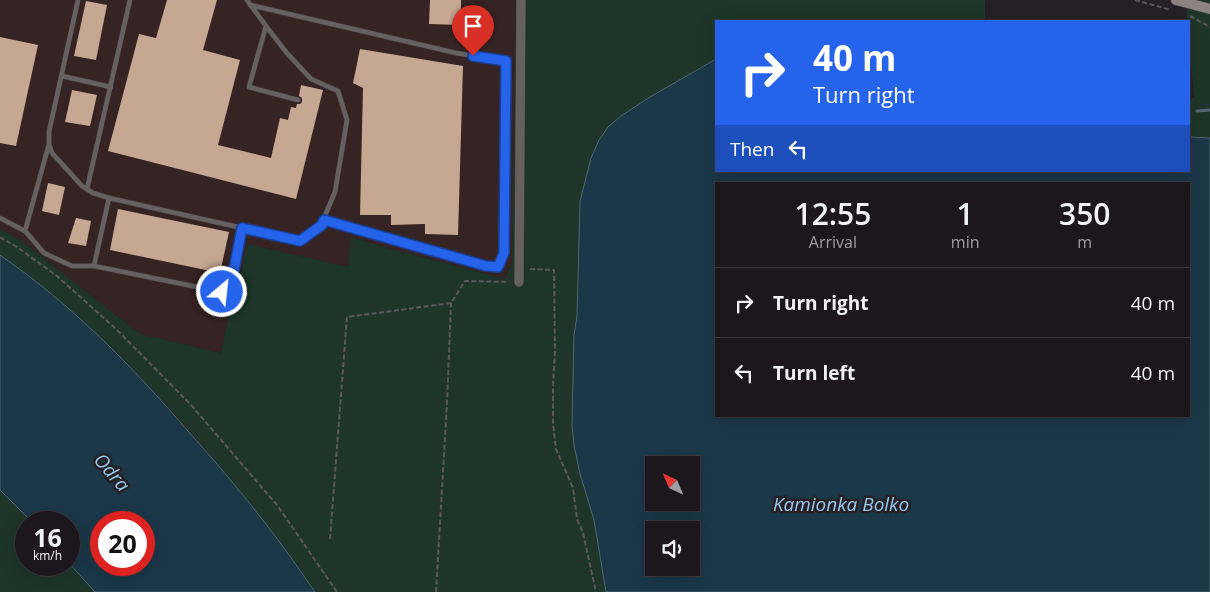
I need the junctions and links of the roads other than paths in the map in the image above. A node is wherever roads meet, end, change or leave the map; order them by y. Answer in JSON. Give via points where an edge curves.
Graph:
{"nodes":[{"id":1,"x":78,"y":0,"type":"edge"},
{"id":2,"x":130,"y":0,"type":"edge"},
{"id":3,"x":522,"y":0,"type":"edge"},
{"id":4,"x":1176,"y":0,"type":"edge"},
{"id":5,"x":249,"y":2,"type":"edge"},
{"id":6,"x":1210,"y":9,"type":"edge"},
{"id":7,"x":266,"y":26,"type":"junction"},
{"id":8,"x":62,"y":76,"type":"junction"},
{"id":9,"x":111,"y":87,"type":"junction"},
{"id":10,"x":298,"y":100,"type":"dead end"},
{"id":11,"x":49,"y":144,"type":"junction"},
{"id":12,"x":87,"y":189,"type":"junction"},
{"id":13,"x":109,"y":198,"type":"junction"},
{"id":14,"x":0,"y":218,"type":"edge"},
{"id":15,"x":324,"y":220,"type":"junction"},
{"id":16,"x":242,"y":228,"type":"junction"},
{"id":17,"x":25,"y":232,"type":"junction"},
{"id":18,"x":94,"y":266,"type":"junction"},
{"id":19,"x":519,"y":282,"type":"road end"}],
"edges":[{"from":1,"to":8,"type":"lane"},
{"from":2,"to":9,"type":"lane"},
{"from":3,"to":19,"type":"street"},
{"from":4,"to":6,"type":"main road"},
{"from":5,"to":7,"type":"lane"},
{"from":5,"to":15,"type":"lane","via":[[456,53],[506,61],[504,253],[498,267]]},
{"from":7,"to":10,"type":"lane","via":[[249,87]]},
{"from":7,"to":15,"type":"lane","via":[[311,79],[338,90],[347,120],[335,192]]},
{"from":8,"to":9,"type":"lane"},
{"from":8,"to":11,"type":"lane"},
{"from":9,"to":12,"type":"lane"},
{"from":11,"to":12,"type":"lane","via":[[52,153]]},
{"from":11,"to":17,"type":"lane"},
{"from":12,"to":13,"type":"lane"},
{"from":13,"to":16,"type":"lane"},
{"from":13,"to":18,"type":"lane"},
{"from":14,"to":17,"type":"lane"},
{"from":15,"to":16,"type":"lane","via":[[300,241]]},
{"from":16,"to":18,"type":"lane","via":[[233,275],[222,292]]},
{"from":17,"to":18,"type":"lane","via":[[44,253],[72,266]]}]}
